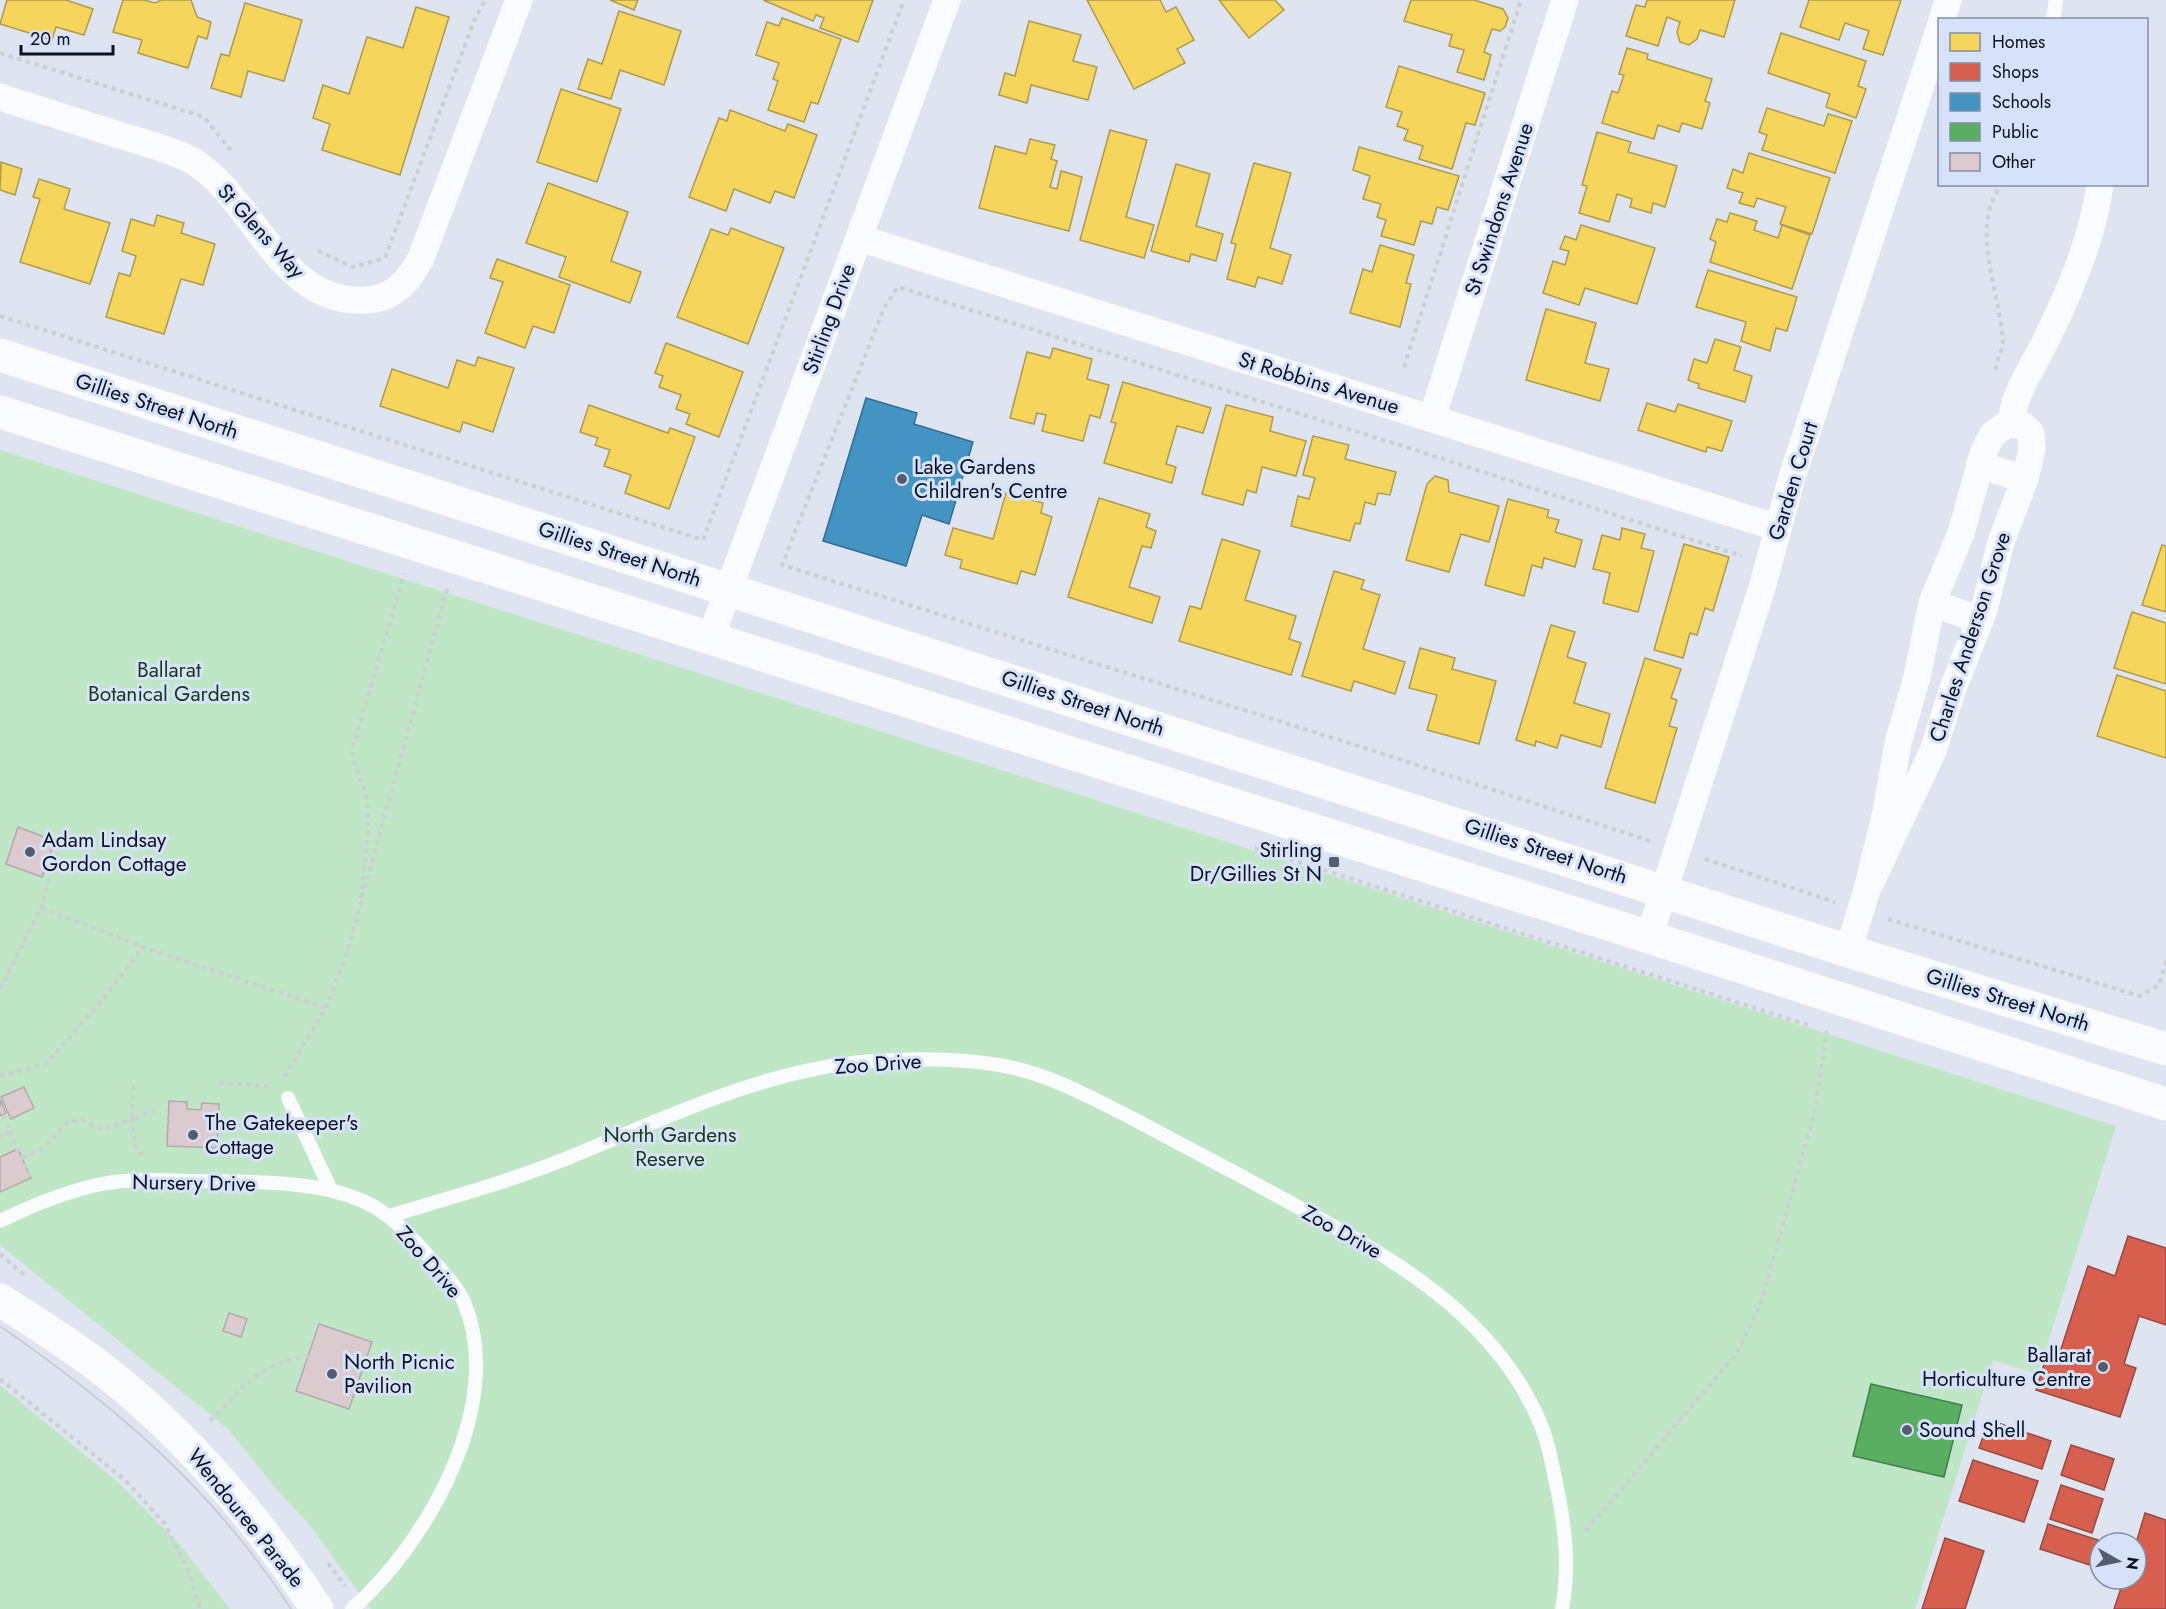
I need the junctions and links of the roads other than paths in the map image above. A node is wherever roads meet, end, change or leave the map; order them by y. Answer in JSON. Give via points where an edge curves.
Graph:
{"nodes":[{"id":1,"x":519,"y":0,"type":"edge"},
{"id":2,"x":947,"y":0,"type":"edge"},
{"id":3,"x":1565,"y":0,"type":"edge"},
{"id":4,"x":1948,"y":0,"type":"edge"},
{"id":5,"x":2056,"y":0,"type":"edge"},
{"id":6,"x":1943,"y":18,"type":"edge"},
{"id":7,"x":2052,"y":18,"type":"edge"},
{"id":8,"x":1938,"y":33,"type":"edge"},
{"id":9,"x":0,"y":97,"type":"edge"},
{"id":10,"x":2100,"y":186,"type":"edge"},
{"id":11,"x":859,"y":238,"type":"junction"},
{"id":12,"x":0,"y":355,"type":"edge"},
{"id":13,"x":0,"y":411,"type":"edge"},
{"id":14,"x":1432,"y":418,"type":"junction"},
{"id":15,"x":2011,"y":423,"type":"junction"},
{"id":16,"x":1979,"y":465,"type":"junction"},
{"id":17,"x":2025,"y":479,"type":"junction"},
{"id":18,"x":1778,"y":528,"type":"junction"},
{"id":19,"x":729,"y":589,"type":"junction"},
{"id":20,"x":1932,"y":603,"type":"junction"},
{"id":21,"x":1980,"y":620,"type":"junction"},
{"id":22,"x":711,"y":638,"type":"junction"},
{"id":23,"x":1665,"y":890,"type":"junction"},
{"id":24,"x":1864,"y":900,"type":"junction"},
{"id":25,"x":1649,"y":937,"type":"junction"},
{"id":26,"x":1848,"y":951,"type":"junction"},
{"id":27,"x":2166,"y":1049,"type":"edge"},
{"id":28,"x":285,"y":1092,"type":"road end"},
{"id":29,"x":2166,"y":1104,"type":"edge"},
{"id":30,"x":331,"y":1190,"type":"junction"},
{"id":31,"x":389,"y":1216,"type":"junction"},
{"id":32,"x":0,"y":1221,"type":"edge"},
{"id":33,"x":0,"y":1300,"type":"edge"},
{"id":34,"x":317,"y":1609,"type":"edge"},
{"id":35,"x":352,"y":1609,"type":"edge"},
{"id":36,"x":1562,"y":1609,"type":"edge"}],
"edges":[{"from":1,"to":9,"type":"street","name":"St Glens Way","via":[[422,258],[401,287],[375,299],[338,297],[302,279],[281,260],[218,183],[189,159]]},
{"from":2,"to":11,"type":"street","name":"Stirling Drive"},
{"from":3,"to":14,"type":"street","name":"St Swindons Avenue"},
{"from":4,"to":6,"type":"street"},
{"from":5,"to":7,"type":"lane"},
{"from":8,"to":18,"type":"street","name":"Garden Court"},
{"from":10,"to":15,"type":"street","via":[[2088,239],[2059,312],[2016,399]]},
{"from":11,"to":14,"type":"street","name":"St Robbins Avenue"},
{"from":11,"to":19,"type":"street","name":"Stirling Drive"},
{"from":12,"to":19,"type":"main road","name":"Gillies Street North"},
{"from":13,"to":22,"type":"main road"},
{"from":14,"to":18,"type":"street","name":"St Robbins Avenue"},
{"from":15,"to":16,"type":"street","name":"Charles Anderson Grove","via":[[1992,435]]},
{"from":15,"to":17,"type":"street","name":"Charles Anderson Grove","via":[[2026,427],[2032,437]]},
{"from":16,"to":17,"type":"street"},
{"from":16,"to":20,"type":"street","name":"Charles Anderson Grove","via":[[1961,533]]},
{"from":17,"to":21,"type":"street","name":"Charles Anderson Grove","via":[[2001,542]]},
{"from":18,"to":23,"type":"street","name":"Garden Court"},
{"from":19,"to":22,"type":"street","name":"Stirling Drive"},
{"from":19,"to":23,"type":"main road","name":"Gillies Street North"},
{"from":20,"to":21,"type":"street"},
{"from":20,"to":24,"type":"street","name":"Charles Anderson Grove"},
{"from":21,"to":24,"type":"street","name":"Charles Anderson Grove","via":[[1933,751]]},
{"from":22,"to":25,"type":"main road"},
{"from":23,"to":25,"type":"street","name":"Garden Court"},
{"from":23,"to":26,"type":"main road","name":"Gillies Street North"},
{"from":24,"to":26,"type":"street","name":"Charles Anderson Grove"},
{"from":25,"to":29,"type":"main road"},
{"from":26,"to":27,"type":"main road","name":"Gillies Street North"},
{"from":28,"to":30,"type":"lane"},
{"from":30,"to":31,"type":"lane","name":"Nursery Drive","via":[[357,1198]]},
{"from":30,"to":32,"type":"lane","name":"Nursery Drive","via":[[131,1180],[80,1189]]},
{"from":31,"to":35,"type":"lane","name":"Zoo Drive","via":[[449,1279],[463,1301],[471,1327],[475,1392],[464,1442],[430,1510],[397,1561]]},
{"from":31,"to":36,"type":"lane","name":"Zoo Drive","via":[[554,1163],[728,1093],[827,1067],[871,1061],[950,1060],[1035,1074],[1182,1144],[1363,1241],[1433,1288],[1495,1350],[1530,1402],[1550,1453],[1568,1552]]},
{"from":33,"to":34,"type":"main road","name":"Wendouree Parade","via":[[105,1371],[185,1442],[255,1522]]}]}
